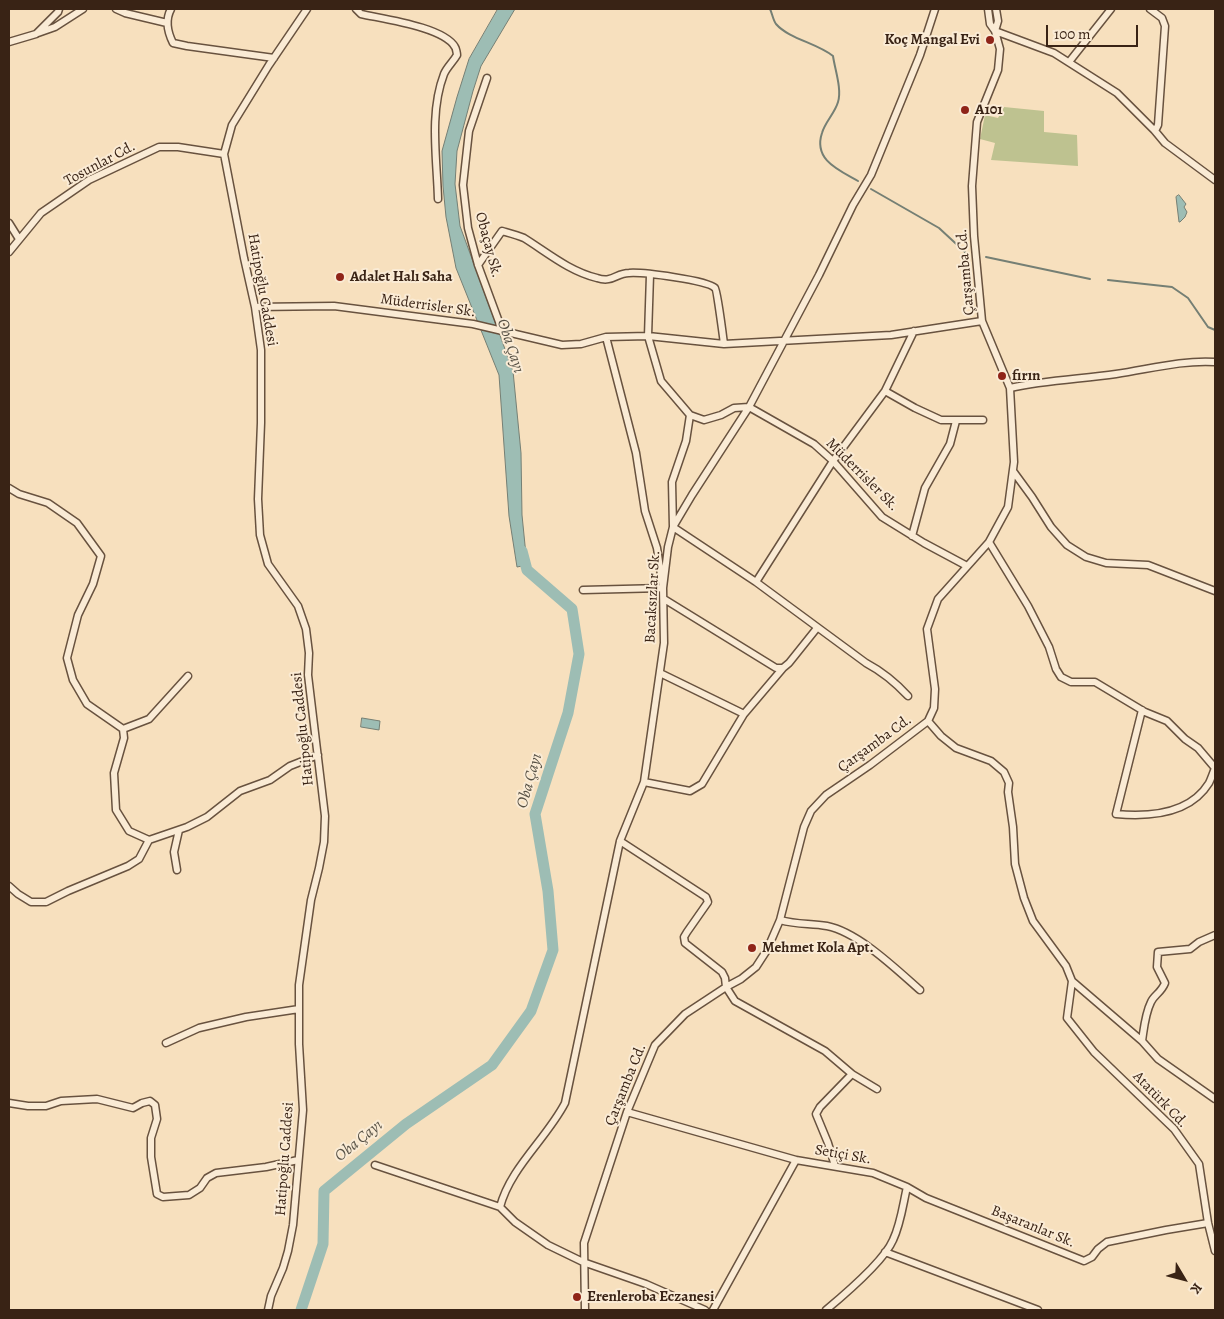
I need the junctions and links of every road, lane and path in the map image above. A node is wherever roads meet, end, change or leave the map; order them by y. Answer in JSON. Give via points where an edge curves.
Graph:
{"nodes":[{"id":1,"x":59,"y":9,"type":"edge"},
{"id":2,"x":83,"y":9,"type":"edge"},
{"id":3,"x":116,"y":9,"type":"edge"},
{"id":4,"x":171,"y":9,"type":"edge"},
{"id":5,"x":307,"y":9,"type":"edge"},
{"id":6,"x":356,"y":9,"type":"edge"},
{"id":7,"x":935,"y":9,"type":"edge"},
{"id":8,"x":988,"y":9,"type":"edge"},
{"id":9,"x":996,"y":9,"type":"edge"},
{"id":10,"x":1111,"y":9,"type":"edge"},
{"id":11,"x":1150,"y":9,"type":"edge"},
{"id":12,"x":168,"y":23,"type":"junction"},
{"id":13,"x":995,"y":32,"type":"junction"},
{"id":14,"x":36,"y":34,"type":"junction"},
{"id":15,"x":9,"y":42,"type":"edge"},
{"id":16,"x":274,"y":58,"type":"junction"},
{"id":17,"x":1069,"y":62,"type":"junction"},
{"id":18,"x":487,"y":78,"type":"dead end"},
{"id":19,"x":1154,"y":131,"type":"junction"},
{"id":20,"x":224,"y":154,"type":"junction"},
{"id":21,"x":1215,"y":180,"type":"edge"},
{"id":22,"x":438,"y":199,"type":"dead end"},
{"id":23,"x":9,"y":223,"type":"edge"},
{"id":24,"x":19,"y":239,"type":"junction"},
{"id":25,"x":9,"y":252,"type":"edge"},
{"id":26,"x":478,"y":265,"type":"junction"},
{"id":27,"x":650,"y":275,"type":"junction"},
{"id":28,"x":255,"y":307,"type":"junction"},
{"id":29,"x":982,"y":320,"type":"junction"},
{"id":30,"x":502,"y":330,"type":"junction"},
{"id":31,"x":914,"y":331,"type":"junction"},
{"id":32,"x":648,"y":336,"type":"junction"},
{"id":33,"x":606,"y":337,"type":"junction"},
{"id":34,"x":785,"y":340,"type":"junction"},
{"id":35,"x":724,"y":344,"type":"junction"},
{"id":36,"x":1215,"y":362,"type":"edge"},
{"id":37,"x":1010,"y":388,"type":"junction"},
{"id":38,"x":885,"y":391,"type":"junction"},
{"id":39,"x":749,"y":407,"type":"junction"},
{"id":40,"x":690,"y":415,"type":"junction"},
{"id":41,"x":982,"y":420,"type":"dead end"},
{"id":42,"x":956,"y":421,"type":"junction"},
{"id":43,"x":833,"y":461,"type":"junction"},
{"id":44,"x":1013,"y":471,"type":"junction"},
{"id":45,"x":9,"y":488,"type":"edge"},
{"id":46,"x":673,"y":527,"type":"junction"},
{"id":47,"x":912,"y":536,"type":"junction"},
{"id":48,"x":989,"y":542,"type":"junction"},
{"id":49,"x":968,"y":566,"type":"junction"},
{"id":50,"x":756,"y":582,"type":"junction"},
{"id":51,"x":664,"y":588,"type":"junction"},
{"id":52,"x":583,"y":590,"type":"dead end"},
{"id":53,"x":1215,"y":591,"type":"edge"},
{"id":54,"x":664,"y":598,"type":"junction"},
{"id":55,"x":818,"y":628,"type":"junction"},
{"id":56,"x":783,"y":668,"type":"junction"},
{"id":57,"x":660,"y":673,"type":"junction"},
{"id":58,"x":188,"y":676,"type":"dead end"},
{"id":59,"x":908,"y":696,"type":"dead end"},
{"id":60,"x":1142,"y":710,"type":"junction"},
{"id":61,"x":744,"y":714,"type":"junction"},
{"id":62,"x":928,"y":721,"type":"junction"},
{"id":63,"x":122,"y":729,"type":"junction"},
{"id":64,"x":318,"y":755,"type":"junction"},
{"id":65,"x":644,"y":782,"type":"junction"},
{"id":66,"x":179,"y":830,"type":"junction"},
{"id":67,"x":149,"y":840,"type":"junction"},
{"id":68,"x":620,"y":841,"type":"junction"},
{"id":69,"x":177,"y":870,"type":"dead end"},
{"id":70,"x":9,"y":886,"type":"edge"},
{"id":71,"x":780,"y":920,"type":"junction"},
{"id":72,"x":1215,"y":935,"type":"edge"},
{"id":73,"x":1072,"y":981,"type":"junction"},
{"id":74,"x":726,"y":987,"type":"junction"},
{"id":75,"x":920,"y":990,"type":"dead end"},
{"id":76,"x":298,"y":1009,"type":"junction"},
{"id":77,"x":1142,"y":1041,"type":"junction"},
{"id":78,"x":166,"y":1043,"type":"dead end"},
{"id":79,"x":852,"y":1074,"type":"junction"},
{"id":80,"x":877,"y":1089,"type":"dead end"},
{"id":81,"x":1215,"y":1099,"type":"edge"},
{"id":82,"x":9,"y":1103,"type":"edge"},
{"id":83,"x":627,"y":1112,"type":"junction"},
{"id":84,"x":298,"y":1160,"type":"junction"},
{"id":85,"x":796,"y":1160,"type":"junction"},
{"id":86,"x":375,"y":1165,"type":"dead end"},
{"id":87,"x":835,"y":1166,"type":"junction"},
{"id":88,"x":907,"y":1187,"type":"junction"},
{"id":89,"x":500,"y":1207,"type":"junction"},
{"id":90,"x":1208,"y":1223,"type":"junction"},
{"id":91,"x":1215,"y":1251,"type":"edge"},
{"id":92,"x":885,"y":1252,"type":"junction"},
{"id":93,"x":584,"y":1262,"type":"junction"},
{"id":94,"x":268,"y":1310,"type":"edge"},
{"id":95,"x":585,"y":1310,"type":"edge"},
{"id":96,"x":705,"y":1310,"type":"edge"},
{"id":97,"x":713,"y":1310,"type":"edge"},
{"id":98,"x":826,"y":1310,"type":"edge"},
{"id":99,"x":1038,"y":1310,"type":"edge"}],
"edges":[{"from":1,"to":14,"type":"street"},
{"from":2,"to":14,"type":"street","via":[[55,27]]},
{"from":3,"to":12,"type":"street"},
{"from":4,"to":12,"type":"street"},
{"from":5,"to":16,"type":"street"},
{"from":6,"to":22,"type":"street","via":[[361,14],[431,30],[447,38],[456,48],[457,55],[445,72],[438,94]]},
{"from":7,"to":34,"type":"street","via":[[920,55],[871,175],[853,204]]},
{"from":8,"to":13,"type":"street","name":"Çarşamba Cd."},
{"from":9,"to":13,"type":"street","name":"Çarşamba Cd.","via":[[998,21]]},
{"from":10,"to":17,"type":"street"},
{"from":11,"to":19,"type":"street","via":[[1162,18],[1165,26],[1158,125]]},
{"from":12,"to":16,"type":"street","via":[[168,33],[173,42]]},
{"from":13,"to":17,"type":"street","via":[[1054,53]]},
{"from":13,"to":29,"type":"street","name":"Çarşamba Cd.","via":[[1000,49],[998,70],[977,122],[972,186]]},
{"from":14,"to":15,"type":"street"},
{"from":16,"to":20,"type":"street","via":[[232,124]]},
{"from":17,"to":19,"type":"street","via":[[1117,93]]},
{"from":18,"to":26,"type":"street","name":"Obaçay Sk.","via":[[469,131],[463,185],[468,228]]},
{"from":19,"to":21,"type":"street"},
{"from":20,"to":24,"type":"street","name":"Tosunlar Cd.","via":[[159,147],[89,180],[40,213]]},
{"from":20,"to":28,"type":"street","name":"Hatipoğlu Caddesi"},
{"from":23,"to":24,"type":"street"},
{"from":24,"to":25,"type":"street","name":"Tosunlar Cd."},
{"from":26,"to":27,"type":"street","via":[[502,231],[522,237],[567,267],[598,279],[612,280],[620,274],[630,273]]},
{"from":26,"to":30,"type":"street","name":"Obaçay Sk."},
{"from":27,"to":32,"type":"street"},
{"from":27,"to":35,"type":"street","via":[[714,287],[718,292]]},
{"from":28,"to":30,"type":"street","name":"Müderrisler Sk.","via":[[334,306]]},
{"from":28,"to":64,"type":"street","name":"Hatipoğlu Caddesi","via":[[261,350],[260,535],[268,564],[298,606],[306,629]]},
{"from":29,"to":31,"type":"street","name":"Müderrisler Sk."},
{"from":29,"to":37,"type":"street","name":"Çarşamba Cd."},
{"from":30,"to":33,"type":"street","name":"Müderrisler Sk.","via":[[562,345]]},
{"from":31,"to":34,"type":"street","name":"Müderrisler Sk."},
{"from":31,"to":38,"type":"street"},
{"from":32,"to":33,"type":"street","name":"Müderrisler Sk."},
{"from":32,"to":35,"type":"street","name":"Müderrisler Sk."},
{"from":32,"to":40,"type":"street","via":[[661,381]]},
{"from":33,"to":51,"type":"street","via":[[636,453],[645,511],[657,548]]},
{"from":34,"to":35,"type":"street","name":"Müderrisler Sk."},
{"from":34,"to":39,"type":"street"},
{"from":36,"to":37,"type":"street","via":[[1170,364],[1117,374],[1033,382]]},
{"from":37,"to":44,"type":"street","name":"Çarşamba Cd."},
{"from":38,"to":42,"type":"street","via":[[941,420]]},
{"from":38,"to":43,"type":"street"},
{"from":39,"to":40,"type":"street","via":[[734,408],[704,420]]},
{"from":39,"to":43,"type":"street","name":"Müderrisler Sk.","via":[[814,444]]},
{"from":39,"to":46,"type":"street"},
{"from":40,"to":46,"type":"street","name":"Bacaksızlar Sk.","via":[[686,441],[672,482]]},
{"from":41,"to":42,"type":"street"},
{"from":42,"to":47,"type":"street","via":[[950,444],[925,488]]},
{"from":43,"to":47,"type":"street","name":"Müderrisler Sk.","via":[[882,517]]},
{"from":43,"to":50,"type":"street"},
{"from":44,"to":48,"type":"street","name":"Çarşamba Cd.","via":[[1008,507]]},
{"from":44,"to":53,"type":"street","via":[[1051,527],[1067,545],[1086,557],[1106,563],[1148,565]]},
{"from":45,"to":63,"type":"street","via":[[48,503],[77,523],[101,556],[93,584],[78,615],[68,658],[73,680],[87,704]]},
{"from":46,"to":50,"type":"street"},
{"from":46,"to":51,"type":"street","name":"Bacaksızlar Sk."},
{"from":47,"to":49,"type":"street","name":"Müderrisler Sk."},
{"from":48,"to":49,"type":"street","name":"Çarşamba Cd."},
{"from":48,"to":60,"type":"street","via":[[1050,647],[1061,678],[1071,682],[1095,682]]},
{"from":49,"to":62,"type":"street","name":"Çarşamba Cd.","via":[[938,599],[927,629],[935,689],[934,708]]},
{"from":50,"to":55,"type":"street"},
{"from":51,"to":52,"type":"street"},
{"from":51,"to":54,"type":"street","name":"Bacaksızlar Sk."},
{"from":54,"to":56,"type":"street","via":[[776,668]]},
{"from":54,"to":57,"type":"street","name":"Bacaksızlar Sk."},
{"from":55,"to":56,"type":"street"},
{"from":55,"to":59,"type":"street","via":[[879,670]]},
{"from":56,"to":61,"type":"street"},
{"from":57,"to":61,"type":"street"},
{"from":57,"to":65,"type":"street","name":"Bacaksızlar Sk."},
{"from":58,"to":63,"type":"street","via":[[149,719]]},
{"from":60,"to":60,"type":"street","via":[[1167,721],[1215,768],[1209,783],[1183,806],[1170,811],[1116,814]]},
{"from":61,"to":65,"type":"street","via":[[702,784],[690,791]]},
{"from":62,"to":71,"type":"street","name":"Çarşamba Cd.","via":[[826,795],[811,811],[804,826]]},
{"from":62,"to":73,"type":"street","via":[[956,748],[991,761],[1004,772],[1009,783],[1015,864],[1024,898],[1033,921],[1066,966]]},
{"from":63,"to":67,"type":"street","via":[[124,738],[114,773],[116,810],[129,831]]},
{"from":64,"to":66,"type":"street","via":[[290,766],[270,780],[240,791],[207,817]]},
{"from":64,"to":76,"type":"street","name":"Hatipoğlu Caddesi","via":[[325,816],[324,842],[303,947]]},
{"from":65,"to":68,"type":"street","name":"Bacaksızlar Sk."},
{"from":66,"to":67,"type":"street"},
{"from":66,"to":69,"type":"street","via":[[174,852]]},
{"from":67,"to":70,"type":"street","via":[[139,859],[128,866],[46,902],[31,902]]},
{"from":68,"to":74,"type":"street","via":[[706,897],[708,902],[684,937],[685,943],[722,972]]},
{"from":68,"to":89,"type":"street","name":"Bacaksızlar Sk.","via":[[565,1103],[515,1175]]},
{"from":71,"to":74,"type":"street","name":"Çarşamba Cd.","via":[[756,967]]},
{"from":71,"to":75,"type":"street","via":[[827,926],[846,933]]},
{"from":72,"to":77,"type":"street","via":[[1190,949],[1158,952],[1157,967],[1165,983],[1152,1000]]},
{"from":73,"to":77,"type":"street"},
{"from":73,"to":90,"type":"street","name":"Atatürk Cd.","via":[[1067,1018],[1094,1052],[1174,1129],[1199,1164]]},
{"from":74,"to":79,"type":"street","via":[[736,1001],[825,1051]]},
{"from":74,"to":83,"type":"street","name":"Çarşamba Cd.","via":[[685,1014],[655,1045]]},
{"from":76,"to":78,"type":"street","via":[[199,1028]]},
{"from":76,"to":84,"type":"street","name":"Hatipoğlu Caddesi","via":[[303,1110]]},
{"from":77,"to":81,"type":"street","via":[[1158,1059]]},
{"from":79,"to":80,"type":"street"},
{"from":79,"to":87,"type":"street","via":[[816,1114]]},
{"from":82,"to":84,"type":"street","via":[[46,1106],[61,1101],[97,1099],[133,1108],[150,1101],[155,1105],[158,1119],[151,1138],[151,1157],[157,1194],[163,1197],[189,1195],[216,1173]]},
{"from":83,"to":85,"type":"street","name":"Setiçi Sk."},
{"from":83,"to":93,"type":"street","name":"Çarşamba Cd.","via":[[584,1244]]},
{"from":84,"to":94,"type":"street","name":"Hatipoğlu Caddesi","via":[[288,1251]]},
{"from":85,"to":87,"type":"street","name":"Setiçi Sk."},
{"from":85,"to":97,"type":"street"},
{"from":86,"to":89,"type":"street"},
{"from":87,"to":88,"type":"street","name":"Setiçi Sk.","via":[[873,1173]]},
{"from":88,"to":90,"type":"street","name":"Başaranlar Sk.","via":[[926,1198],[1084,1261],[1107,1242]]},
{"from":88,"to":92,"type":"street","via":[[893,1242]]},
{"from":89,"to":93,"type":"street","via":[[548,1245]]},
{"from":90,"to":91,"type":"street","name":"Atatürk Cd."},
{"from":92,"to":98,"type":"street"},
{"from":92,"to":99,"type":"street"},
{"from":93,"to":95,"type":"street","name":"Çarşamba Cd."},
{"from":93,"to":96,"type":"street"}]}
